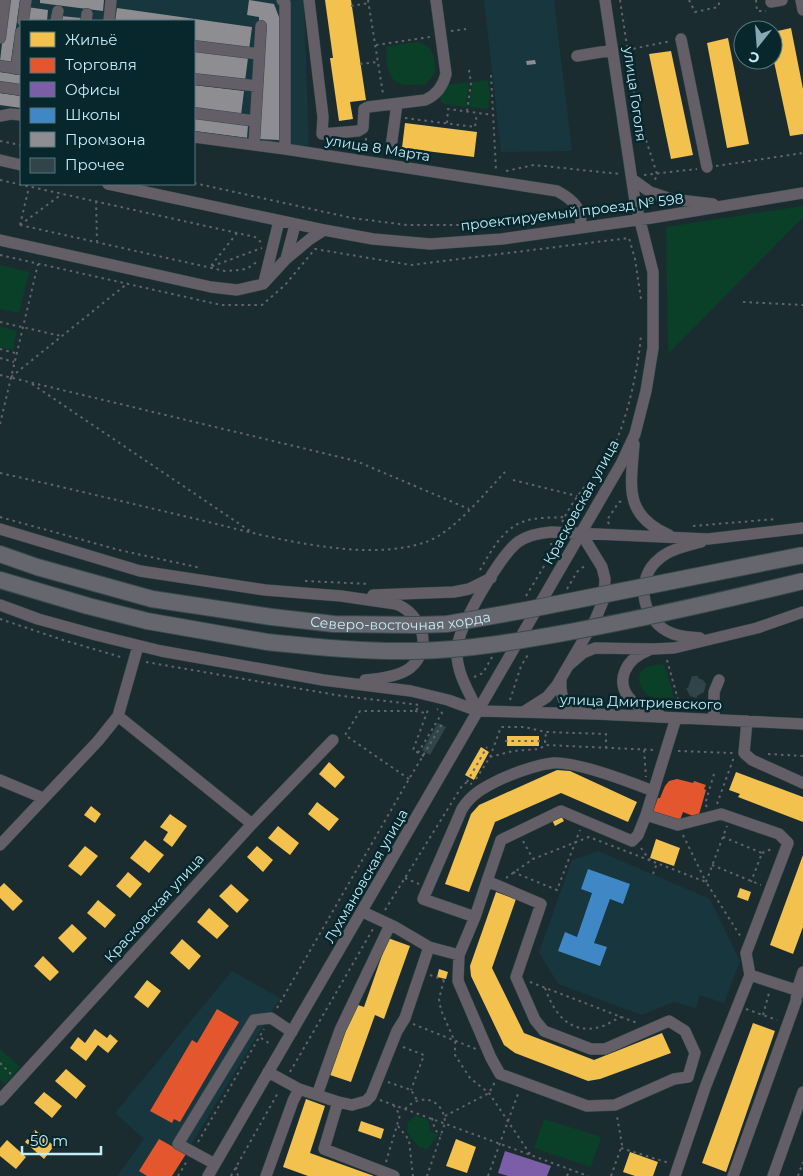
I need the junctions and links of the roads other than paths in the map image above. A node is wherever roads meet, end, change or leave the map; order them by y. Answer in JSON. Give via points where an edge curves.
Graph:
{"nodes":[{"id":1,"x":5,"y":0,"type":"edge"},
{"id":2,"x":26,"y":0,"type":"edge"},
{"id":3,"x":111,"y":0,"type":"edge"},
{"id":4,"x":282,"y":0,"type":"edge"},
{"id":5,"x":309,"y":0,"type":"edge"},
{"id":6,"x":436,"y":0,"type":"edge"},
{"id":7,"x":605,"y":0,"type":"edge"},
{"id":8,"x":782,"y":0,"type":"edge"},
{"id":9,"x":801,"y":0,"type":"edge"},
{"id":10,"x":770,"y":2,"type":"dead end"},
{"id":11,"x":803,"y":10,"type":"edge"},
{"id":12,"x":23,"y":20,"type":"edge"},
{"id":13,"x":109,"y":20,"type":"edge"},
{"id":14,"x":261,"y":26,"type":"dead end"},
{"id":15,"x":0,"y":38,"type":"edge"},
{"id":16,"x":680,"y":39,"type":"road end"},
{"id":17,"x":20,"y":44,"type":"edge"},
{"id":18,"x":195,"y":46,"type":"edge"},
{"id":19,"x":613,"y":50,"type":"junction"},
{"id":20,"x":259,"y":54,"type":"junction"},
{"id":21,"x":577,"y":56,"type":"dead end"},
{"id":22,"x":0,"y":66,"type":"edge"},
{"id":23,"x":18,"y":69,"type":"edge"},
{"id":24,"x":195,"y":79,"type":"edge"},
{"id":25,"x":257,"y":86,"type":"junction"},
{"id":26,"x":0,"y":87,"type":"edge"},
{"id":27,"x":20,"y":90,"type":"edge"},
{"id":28,"x":391,"y":104,"type":"junction"},
{"id":29,"x":195,"y":113,"type":"edge"},
{"id":30,"x":20,"y":115,"type":"edge"},
{"id":31,"x":0,"y":116,"type":"edge"},
{"id":32,"x":255,"y":121,"type":"junction"},
{"id":33,"x":322,"y":134,"type":"junction"},
{"id":34,"x":195,"y":137,"type":"edge"},
{"id":35,"x":254,"y":145,"type":"junction"},
{"id":36,"x":391,"y":147,"type":"dead end"},
{"id":37,"x":285,"y":149,"type":"junction"},
{"id":38,"x":319,"y":154,"type":"junction"},
{"id":39,"x":0,"y":160,"type":"edge"},
{"id":40,"x":20,"y":165,"type":"edge"},
{"id":41,"x":707,"y":167,"type":"road end"},
{"id":42,"x":632,"y":177,"type":"junction"},
{"id":43,"x":113,"y":185,"type":"edge"},
{"id":44,"x":634,"y":192,"type":"joint"},
{"id":45,"x":803,"y":193,"type":"edge"},
{"id":46,"x":727,"y":206,"type":"junction"},
{"id":47,"x":640,"y":220,"type":"junction"},
{"id":48,"x":279,"y":221,"type":"junction"},
{"id":49,"x":295,"y":224,"type":"junction"},
{"id":50,"x":580,"y":228,"type":"junction"},
{"id":51,"x":324,"y":230,"type":"junction"},
{"id":52,"x":0,"y":240,"type":"edge"},
{"id":53,"x":286,"y":259,"type":"junction"},
{"id":54,"x":263,"y":284,"type":"junction"},
{"id":55,"x":635,"y":434,"type":"junction"},
{"id":56,"x":803,"y":528,"type":"edge"},
{"id":57,"x":0,"y":529,"type":"edge"},
{"id":58,"x":581,"y":533,"type":"junction"},
{"id":59,"x":676,"y":538,"type":"junction"},
{"id":60,"x":708,"y":539,"type":"junction"},
{"id":61,"x":0,"y":554,"type":"edge"},
{"id":62,"x":803,"y":555,"type":"edge"},
{"id":63,"x":491,"y":578,"type":"junction"},
{"id":64,"x":0,"y":580,"type":"edge"},
{"id":65,"x":803,"y":581,"type":"edge"},
{"id":66,"x":548,"y":589,"type":"joint"},
{"id":67,"x":342,"y":596,"type":"junction"},
{"id":68,"x":0,"y":605,"type":"edge"},
{"id":69,"x":803,"y":612,"type":"edge"},
{"id":70,"x":715,"y":639,"type":"junction"},
{"id":71,"x":138,"y":646,"type":"junction"},
{"id":72,"x":653,"y":649,"type":"junction"},
{"id":73,"x":569,"y":665,"type":"junction"},
{"id":74,"x":561,"y":679,"type":"junction"},
{"id":75,"x":718,"y":680,"type":"dead end"},
{"id":76,"x":346,"y":682,"type":"junction"},
{"id":77,"x":478,"y":711,"type":"junction"},
{"id":78,"x":523,"y":712,"type":"junction"},
{"id":79,"x":596,"y":714,"type":"junction"},
{"id":80,"x":118,"y":716,"type":"junction"},
{"id":81,"x":672,"y":718,"type":"junction"},
{"id":82,"x":714,"y":719,"type":"junction"},
{"id":83,"x":747,"y":721,"type":"junction"},
{"id":84,"x":803,"y":724,"type":"edge"},
{"id":85,"x":333,"y":740,"type":"dead end"},
{"id":86,"x":0,"y":780,"type":"edge"},
{"id":87,"x":803,"y":783,"type":"edge"},
{"id":88,"x":650,"y":790,"type":"junction"},
{"id":89,"x":43,"y":798,"type":"junction"},
{"id":90,"x":646,"y":815,"type":"junction"},
{"id":91,"x":252,"y":824,"type":"junction"},
{"id":92,"x":0,"y":845,"type":"edge"},
{"id":93,"x":487,"y":881,"type":"junction"},
{"id":94,"x":362,"y":912,"type":"junction"},
{"id":95,"x":475,"y":917,"type":"junction"},
{"id":96,"x":390,"y":925,"type":"junction"},
{"id":97,"x":429,"y":947,"type":"junction"},
{"id":98,"x":459,"y":955,"type":"junction"},
{"id":99,"x":803,"y":972,"type":"edge"},
{"id":100,"x":750,"y":975,"type":"junction"},
{"id":101,"x":800,"y":991,"type":"edge"},
{"id":102,"x":292,"y":1032,"type":"junction"},
{"id":103,"x":268,"y":1072,"type":"junction"},
{"id":104,"x":688,"y":1077,"type":"junction"},
{"id":105,"x":706,"y":1085,"type":"junction"},
{"id":106,"x":298,"y":1089,"type":"junction"},
{"id":107,"x":803,"y":1092,"type":"edge"},
{"id":108,"x":316,"y":1095,"type":"junction"},
{"id":109,"x":0,"y":1100,"type":"edge"},
{"id":110,"x":338,"y":1102,"type":"junction"},
{"id":111,"x":215,"y":1164,"type":"junction"},
{"id":112,"x":677,"y":1171,"type":"edge"},
{"id":113,"x":389,"y":1174,"type":"edge"},
{"id":114,"x":208,"y":1176,"type":"edge"},
{"id":115,"x":266,"y":1176,"type":"edge"},
{"id":116,"x":733,"y":1176,"type":"edge"},
{"id":117,"x":772,"y":1176,"type":"edge"}],
"edges":[{"from":1,"to":15,"type":"street"},
{"from":2,"to":12,"type":"street"},
{"from":3,"to":13,"type":"street"},
{"from":4,"to":37,"type":"street","via":[[285,3]]},
{"from":5,"to":33,"type":"street","via":[[324,117]]},
{"from":6,"to":28,"type":"street","via":[[445,80],[438,92],[426,100]]},
{"from":7,"to":19,"type":"street","name":"улица Гоголя"},
{"from":8,"to":10,"type":"street"},
{"from":9,"to":11,"type":"street"},
{"from":14,"to":20,"type":"street"},
{"from":16,"to":41,"type":"street"},
{"from":17,"to":23,"type":"street"},
{"from":18,"to":20,"type":"street"},
{"from":19,"to":21,"type":"street"},
{"from":19,"to":42,"type":"street","name":"улица Гоголя"},
{"from":20,"to":25,"type":"street"},
{"from":22,"to":23,"type":"street"},
{"from":24,"to":25,"type":"street"},
{"from":25,"to":32,"type":"street"},
{"from":26,"to":27,"type":"street"},
{"from":28,"to":33,"type":"street","via":[[364,109],[363,128],[358,131]]},
{"from":28,"to":36,"type":"street","via":[[395,116]]},
{"from":29,"to":32,"type":"street"},
{"from":30,"to":31,"type":"street"},
{"from":32,"to":35,"type":"street"},
{"from":33,"to":38,"type":"street"},
{"from":34,"to":35,"type":"street","name":"улица 8 Марта"},
{"from":35,"to":37,"type":"street","name":"улица 8 Марта"},
{"from":37,"to":38,"type":"street","name":"улица 8 Марта"},
{"from":38,"to":50,"type":"street","name":"улица 8 Марта","via":[[557,191],[567,196],[579,211],[582,219]]},
{"from":39,"to":40,"type":"street"},
{"from":42,"to":44,"type":"street","name":"улица Гоголя"},
{"from":42,"to":46,"type":"street","via":[[650,192]]},
{"from":43,"to":48,"type":"street","name":"проектируемый проезд № 598"},
{"from":44,"to":47,"type":"street","name":"Красковская улица"},
{"from":45,"to":46,"type":"street","name":"проектируемый проезд № 598"},
{"from":46,"to":47,"type":"street","name":"проектируемый проезд № 598"},
{"from":47,"to":50,"type":"street","name":"проектируемый проезд № 598"},
{"from":47,"to":55,"type":"street","name":"Красковская улица","via":[[653,272],[653,348]]},
{"from":48,"to":49,"type":"street","name":"проектируемый проезд № 598"},
{"from":48,"to":54,"type":"street"},
{"from":49,"to":51,"type":"street","name":"проектируемый проезд № 598"},
{"from":49,"to":53,"type":"street"},
{"from":50,"to":51,"type":"street","name":"проектируемый проезд № 598","via":[[502,239],[430,244],[373,239]]},
{"from":51,"to":53,"type":"street"},
{"from":52,"to":54,"type":"street","via":[[211,287],[237,290]]},
{"from":53,"to":54,"type":"street"},
{"from":55,"to":58,"type":"street","name":"Красковская улица"},
{"from":55,"to":59,"type":"street","via":[[632,479],[636,507],[650,525]]},
{"from":56,"to":60,"type":"street"},
{"from":57,"to":67,"type":"street","via":[[140,571],[265,590]]},
{"from":58,"to":59,"type":"street"},
{"from":58,"to":63,"type":"street","via":[[551,532],[526,538],[511,548]]},
{"from":58,"to":66,"type":"street","name":"Красковская улица"},
{"from":58,"to":73,"type":"street","via":[[602,567],[606,588],[601,609]]},
{"from":59,"to":60,"type":"street"},
{"from":60,"to":70,"type":"street","via":[[671,551],[656,560],[645,582],[644,598],[648,613],[665,630],[680,636]]},
{"from":61,"to":62,"type":"highway","name":"Северо-восточная хорда","bridge":true,"via":[[152,599],[334,624],[416,625],[447,624],[526,610]]},
{"from":63,"to":67,"type":"street","via":[[469,589],[454,592]]},
{"from":63,"to":77,"type":"street","via":[[458,642],[459,668]]},
{"from":64,"to":65,"type":"highway","name":"Северо-восточная хорда","bridge":true,"via":[[147,621],[267,642],[335,649],[414,651],[538,638]]},
{"from":66,"to":77,"type":"street","name":"Лухмановская улица"},
{"from":67,"to":76,"type":"street","via":[[405,607],[418,620],[423,636],[420,653],[411,667],[374,679]]},
{"from":68,"to":71,"type":"street"},
{"from":69,"to":70,"type":"street"},
{"from":70,"to":72,"type":"street"},
{"from":71,"to":76,"type":"street"},
{"from":71,"to":80,"type":"street"},
{"from":72,"to":73,"type":"street","via":[[595,648]]},
{"from":72,"to":81,"type":"street","via":[[632,660],[624,677],[624,687],[637,705]]},
{"from":73,"to":74,"type":"street"},
{"from":74,"to":78,"type":"street","via":[[547,697]]},
{"from":74,"to":79,"type":"street","via":[[560,692],[565,703],[577,711]]},
{"from":75,"to":82,"type":"street","via":[[714,692]]},
{"from":76,"to":77,"type":"street","name":"улица Дмитриевского","via":[[429,695]]},
{"from":77,"to":78,"type":"street","name":"улица Дмитриевского"},
{"from":77,"to":94,"type":"street","name":"Лухмановская улица"},
{"from":78,"to":79,"type":"street","name":"улица Дмитриевского"},
{"from":79,"to":81,"type":"street","name":"улица Дмитриевского"},
{"from":80,"to":89,"type":"street"},
{"from":80,"to":91,"type":"street"},
{"from":81,"to":82,"type":"street","name":"улица Дмитриевского"},
{"from":81,"to":88,"type":"street","via":[[666,751]]},
{"from":82,"to":83,"type":"street","name":"улица Дмитриевского"},
{"from":83,"to":84,"type":"street","name":"улица Дмитриевского"},
{"from":83,"to":87,"type":"street","via":[[744,753],[752,760]]},
{"from":85,"to":91,"type":"street","name":"Красковская улица"},
{"from":86,"to":89,"type":"street"},
{"from":88,"to":90,"type":"street"},
{"from":88,"to":95,"type":"street","via":[[577,765],[554,763],[521,770],[483,787],[462,809],[423,899]]},
{"from":89,"to":92,"type":"street"},
{"from":90,"to":93,"type":"street","via":[[632,841],[561,811],[502,840]]},
{"from":90,"to":100,"type":"street","via":[[678,826],[721,814],[779,834],[788,843],[746,953]]},
{"from":91,"to":109,"type":"street","name":"Красковская улица"},
{"from":93,"to":95,"type":"street"},
{"from":93,"to":104,"type":"street","via":[[541,904],[516,977],[535,1020],[544,1031],[591,1048],[605,1049],[669,1021],[685,1031],[694,1054]]},
{"from":94,"to":96,"type":"street"},
{"from":94,"to":102,"type":"street","name":"Лухмановская улица"},
{"from":95,"to":98,"type":"street"},
{"from":96,"to":97,"type":"street"},
{"from":96,"to":108,"type":"street","via":[[340,1030]]},
{"from":97,"to":98,"type":"street"},
{"from":97,"to":110,"type":"street","via":[[404,1020],[371,1096],[352,1105]]},
{"from":98,"to":104,"type":"street","via":[[458,981],[500,1074],[586,1106],[615,1105],[674,1079]]},
{"from":99,"to":101,"type":"street"},
{"from":100,"to":101,"type":"street"},
{"from":100,"to":105,"type":"street"},
{"from":101,"to":116,"type":"street"},
{"from":102,"to":103,"type":"street","name":"Лухмановская улица"},
{"from":102,"to":111,"type":"street","via":[[271,1018],[254,1020],[178,1144]]},
{"from":103,"to":106,"type":"street"},
{"from":103,"to":111,"type":"street","name":"Лухмановская улица"},
{"from":104,"to":105,"type":"street"},
{"from":105,"to":112,"type":"street"},
{"from":106,"to":108,"type":"street"},
{"from":106,"to":115,"type":"street"},
{"from":107,"to":117,"type":"street"},
{"from":108,"to":110,"type":"street"},
{"from":110,"to":113,"type":"street","via":[[324,1149]]},
{"from":111,"to":114,"type":"street","name":"Лухмановская улица"}]}
